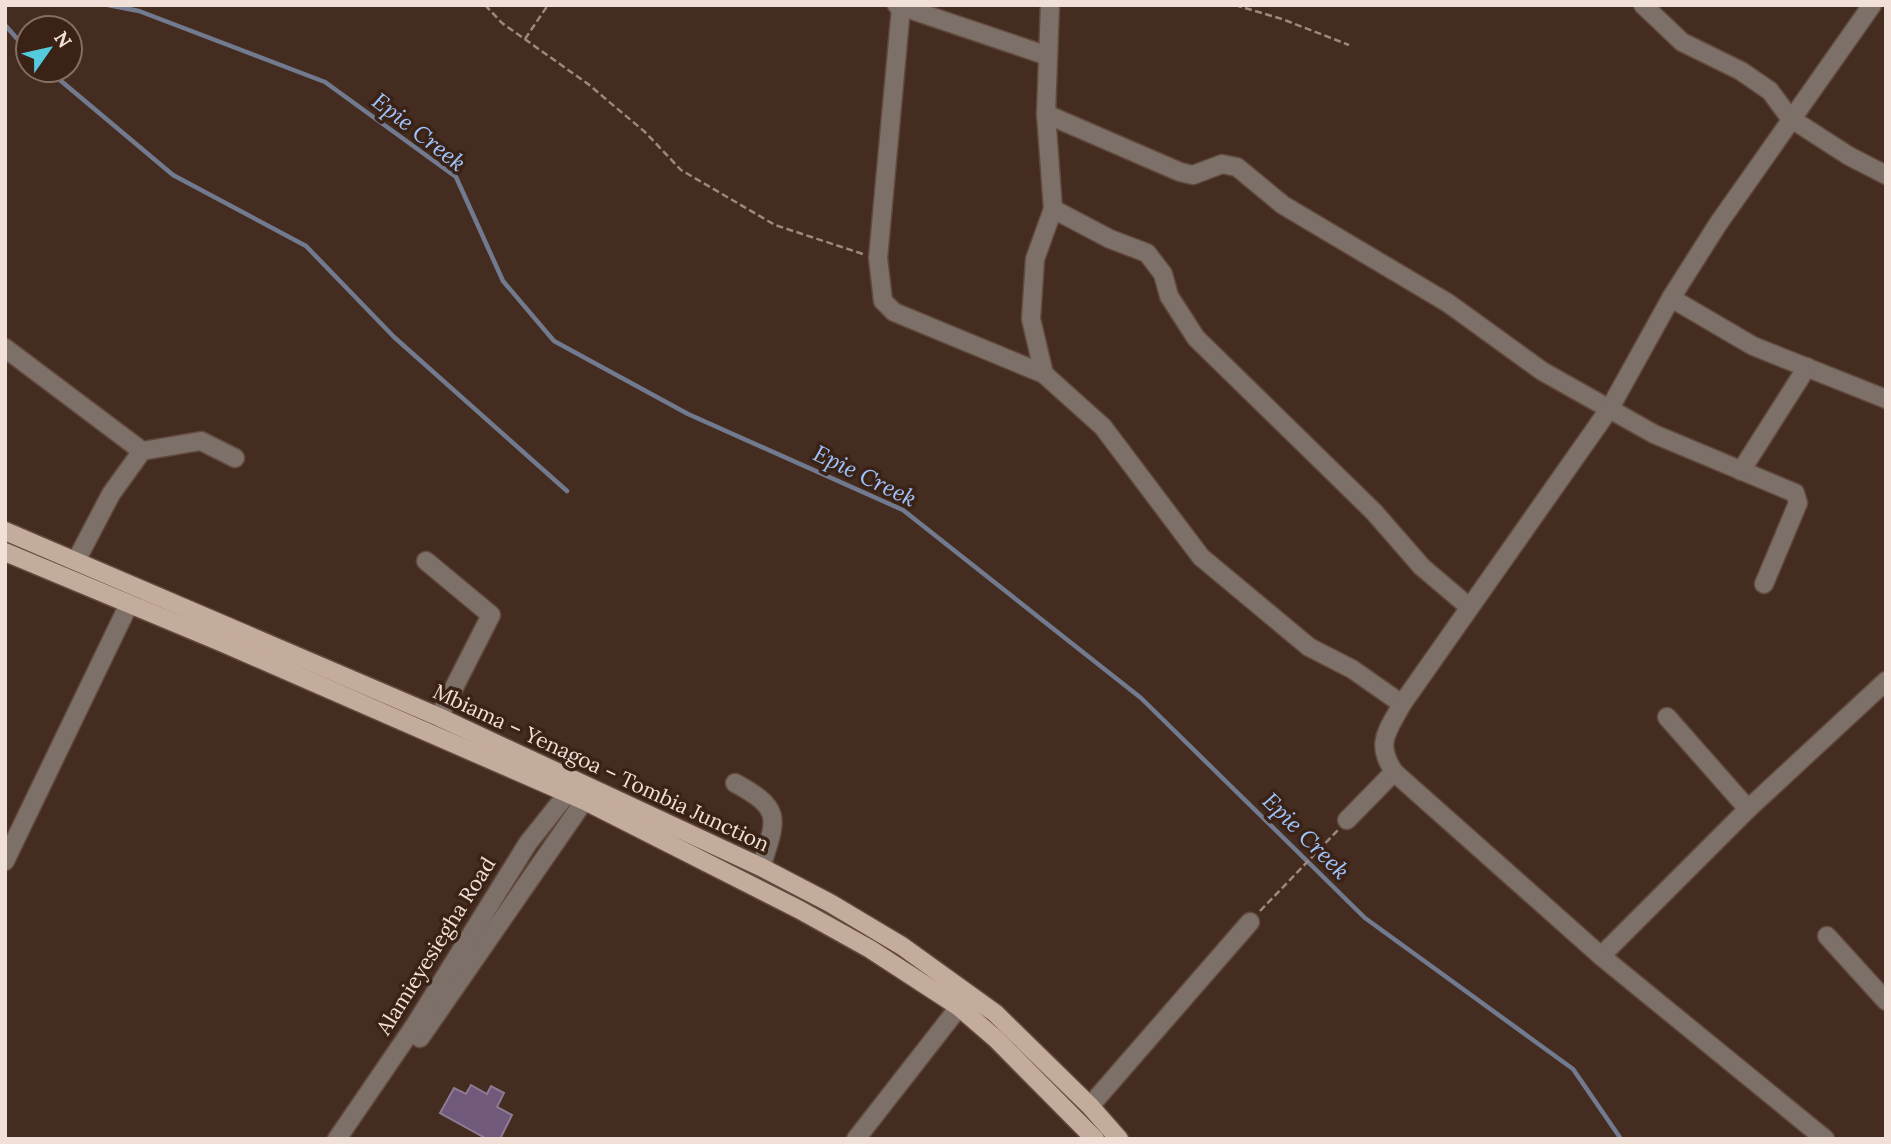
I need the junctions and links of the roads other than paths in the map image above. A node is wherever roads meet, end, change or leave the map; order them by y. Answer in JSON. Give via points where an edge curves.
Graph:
{"nodes":[{"id":1,"x":1049,"y":5,"type":"edge"},
{"id":2,"x":1643,"y":5,"type":"edge"},
{"id":3,"x":1872,"y":5,"type":"edge"},
{"id":4,"x":899,"y":7,"type":"edge"},
{"id":5,"x":1048,"y":56,"type":"junction"},
{"id":6,"x":1046,"y":114,"type":"junction"},
{"id":7,"x":1790,"y":118,"type":"junction"},
{"id":8,"x":1886,"y":175,"type":"edge"},
{"id":9,"x":1053,"y":209,"type":"junction"},
{"id":10,"x":1671,"y":298,"type":"junction"},
{"id":11,"x":5,"y":348,"type":"edge"},
{"id":12,"x":1807,"y":367,"type":"junction"},
{"id":13,"x":1044,"y":374,"type":"junction"},
{"id":14,"x":1886,"y":399,"type":"edge"},
{"id":15,"x":1610,"y":408,"type":"junction"},
{"id":16,"x":142,"y":452,"type":"junction"},
{"id":17,"x":235,"y":458,"type":"dead end"},
{"id":18,"x":1741,"y":471,"type":"junction"},
{"id":19,"x":5,"y":531,"type":"edge"},
{"id":20,"x":5,"y":552,"type":"edge"},
{"id":21,"x":77,"y":559,"type":"junction"},
{"id":22,"x":426,"y":561,"type":"dead end"},
{"id":23,"x":1764,"y":584,"type":"dead end"},
{"id":24,"x":129,"y":604,"type":"junction"},
{"id":25,"x":1468,"y":606,"type":"junction"},
{"id":26,"x":1886,"y":681,"type":"edge"},
{"id":27,"x":1402,"y":704,"type":"junction"},
{"id":28,"x":439,"y":717,"type":"junction"},
{"id":29,"x":1667,"y":717,"type":"dead end"},
{"id":30,"x":1394,"y":772,"type":"junction"},
{"id":31,"x":735,"y":783,"type":"dead end"},
{"id":32,"x":581,"y":791,"type":"junction"},
{"id":33,"x":1748,"y":809,"type":"junction"},
{"id":34,"x":1347,"y":820,"type":"road end"},
{"id":35,"x":5,"y":861,"type":"edge"},
{"id":36,"x":761,"y":867,"type":"junction"},
{"id":37,"x":1250,"y":922,"type":"road end"},
{"id":38,"x":1827,"y":936,"type":"dead end"},
{"id":39,"x":1601,"y":956,"type":"junction"},
{"id":40,"x":1886,"y":1001,"type":"edge"},
{"id":41,"x":959,"y":1007,"type":"junction"},
{"id":42,"x":1090,"y":1106,"type":"junction"},
{"id":43,"x":337,"y":1139,"type":"edge"},
{"id":44,"x":350,"y":1139,"type":"edge"},
{"id":45,"x":856,"y":1139,"type":"edge"},
{"id":46,"x":1096,"y":1139,"type":"edge"},
{"id":47,"x":1119,"y":1139,"type":"edge"},
{"id":48,"x":1825,"y":1139,"type":"edge"}],
"edges":[{"from":1,"to":5,"type":"street"},
{"from":2,"to":7,"type":"street","via":[[1682,43],[1741,71],[1770,91]]},
{"from":3,"to":7,"type":"street"},
{"from":4,"to":5,"type":"street"},
{"from":4,"to":13,"type":"street","via":[[877,258],[883,301],[894,312]]},
{"from":5,"to":6,"type":"street"},
{"from":6,"to":9,"type":"street"},
{"from":6,"to":15,"type":"street","via":[[1180,172],[1192,175],[1222,164],[1237,167],[1283,205],[1448,303],[1542,371]]},
{"from":7,"to":8,"type":"street"},
{"from":7,"to":10,"type":"street"},
{"from":9,"to":13,"type":"street","via":[[1035,259],[1031,319]]},
{"from":9,"to":25,"type":"street","via":[[1147,253],[1196,338],[1374,512],[1422,567]]},
{"from":10,"to":12,"type":"street","via":[[1753,346]]},
{"from":10,"to":15,"type":"street"},
{"from":11,"to":16,"type":"street"},
{"from":12,"to":14,"type":"street"},
{"from":12,"to":18,"type":"street"},
{"from":13,"to":27,"type":"street","via":[[1103,427],[1201,557],[1309,647],[1352,669]]},
{"from":15,"to":18,"type":"street","via":[[1654,434]]},
{"from":15,"to":25,"type":"street"},
{"from":16,"to":17,"type":"street","via":[[201,441]]},
{"from":16,"to":21,"type":"street","via":[[111,494]]},
{"from":18,"to":23,"type":"street","via":[[1795,493],[1798,503]]},
{"from":19,"to":21,"type":"main road","name":"Mbiama – Yenagoa – Tombia Junction"},
{"from":20,"to":24,"type":"main road","name":"Mbiama – Yenagoa – Tombia Junction"},
{"from":21,"to":28,"type":"main road","name":"Mbiama – Yenagoa – Tombia Junction"},
{"from":22,"to":28,"type":"street","via":[[491,615]]},
{"from":24,"to":32,"type":"main road","name":"Mbiama – Yenagoa – Tombia Junction"},
{"from":24,"to":35,"type":"street"},
{"from":25,"to":27,"type":"street"},
{"from":26,"to":33,"type":"street"},
{"from":27,"to":30,"type":"street","via":[[1384,737],[1382,755]]},
{"from":28,"to":32,"type":"main road","name":"Mbiama – Yenagoa – Tombia Junction"},
{"from":29,"to":33,"type":"street"},
{"from":30,"to":34,"type":"street"},
{"from":30,"to":39,"type":"street"},
{"from":31,"to":36,"type":"street","via":[[761,797],[772,812],[773,831]]},
{"from":32,"to":36,"type":"main road","name":"Mbiama – Yenagoa – Tombia Junction"},
{"from":32,"to":41,"type":"main road","name":"Mbiama – Yenagoa – Tombia Junction","via":[[870,949]]},
{"from":32,"to":43,"type":"street","name":"Alamieyesiegha Road","via":[[528,843],[415,1025]]},
{"from":32,"to":44,"type":"street","name":"Alamieyesiegha Road"},
{"from":33,"to":39,"type":"street"},
{"from":36,"to":42,"type":"main road","name":"Mbiama – Yenagoa – Tombia Junction","via":[[902,946],[995,1013]]},
{"from":37,"to":42,"type":"street"},
{"from":38,"to":40,"type":"street"},
{"from":39,"to":48,"type":"street"},
{"from":41,"to":45,"type":"street"},
{"from":41,"to":46,"type":"main road","name":"Mbiama – Yenagoa – Tombia Junction"},
{"from":42,"to":47,"type":"main road","name":"Mbiama – Yenagoa – Tombia Junction"}]}
